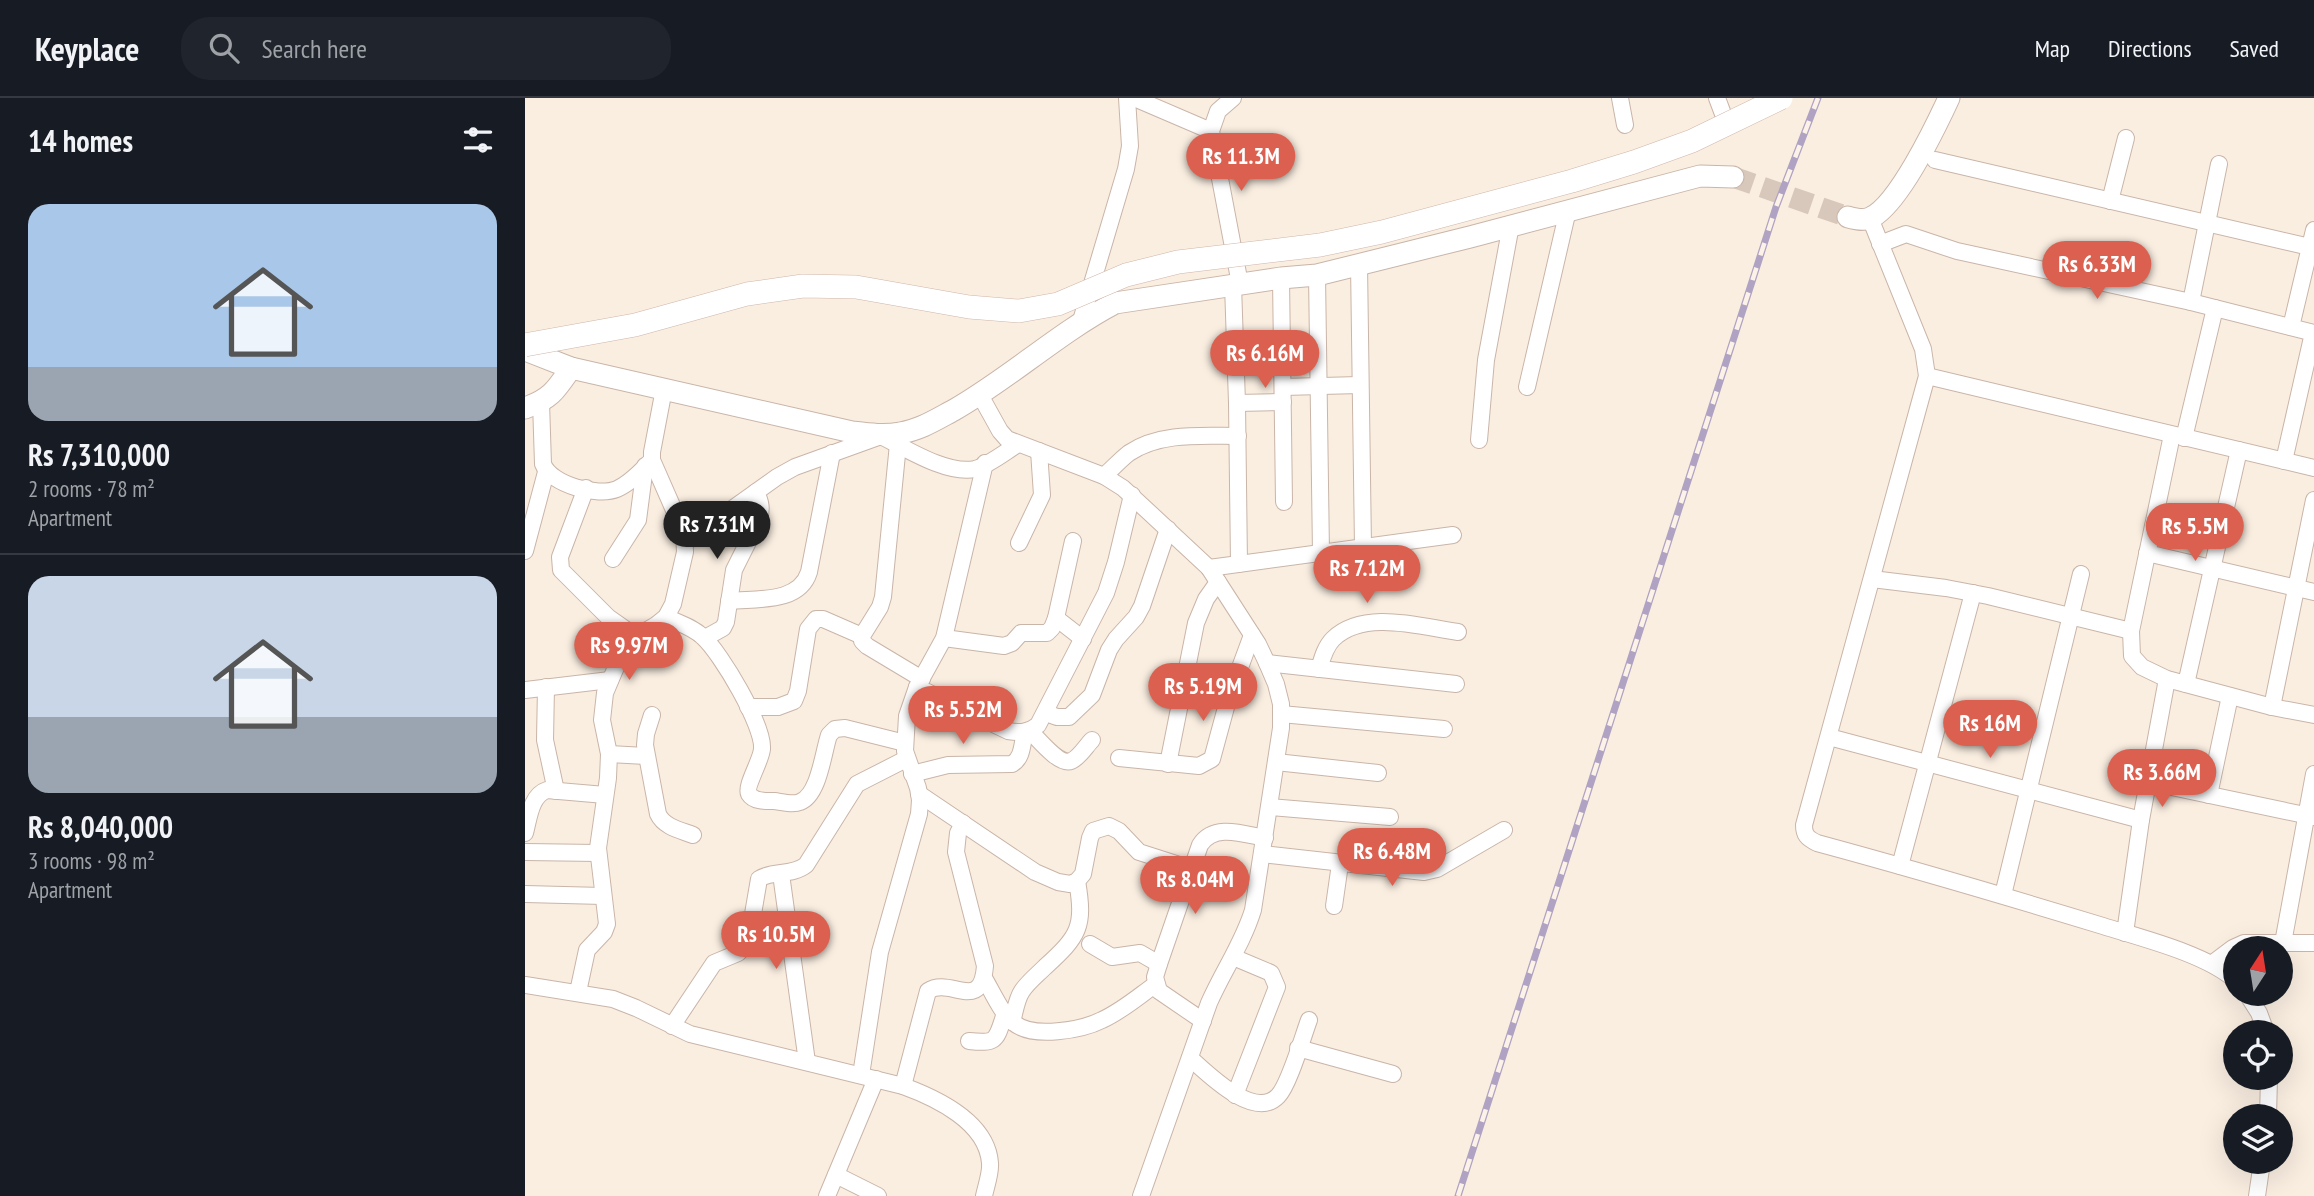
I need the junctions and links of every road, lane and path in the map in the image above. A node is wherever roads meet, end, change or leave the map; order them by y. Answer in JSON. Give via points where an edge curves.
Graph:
{"nodes":[{"id":1,"x":1127,"y":98,"type":"edge"},
{"id":2,"x":1134,"y":98,"type":"edge"},
{"id":3,"x":1233,"y":98,"type":"edge"},
{"id":4,"x":1620,"y":98,"type":"edge"},
{"id":5,"x":1717,"y":98,"type":"edge"},
{"id":6,"x":1724,"y":98,"type":"edge"},
{"id":7,"x":1781,"y":98,"type":"edge"},
{"id":8,"x":1949,"y":98,"type":"edge"},
{"id":9,"x":1625,"y":125,"type":"dead end"},
{"id":10,"x":1211,"y":131,"type":"junction"},
{"id":11,"x":2126,"y":138,"type":"dead end"},
{"id":12,"x":1935,"y":160,"type":"dead end"},
{"id":13,"x":2220,"y":164,"type":"dead end"},
{"id":14,"x":1733,"y":177,"type":"tunnel mouth"},
{"id":15,"x":2110,"y":201,"type":"junction"},
{"id":16,"x":1568,"y":210,"type":"junction"},
{"id":17,"x":1859,"y":218,"type":"joint"},
{"id":18,"x":2207,"y":223,"type":"junction"},
{"id":19,"x":1511,"y":225,"type":"junction"},
{"id":20,"x":2314,"y":230,"type":"edge"},
{"id":21,"x":1880,"y":244,"type":"junction"},
{"id":22,"x":2312,"y":248,"type":"edge"},
{"id":23,"x":1359,"y":264,"type":"junction"},
{"id":24,"x":1317,"y":275,"type":"junction"},
{"id":25,"x":1281,"y":278,"type":"junction"},
{"id":26,"x":1236,"y":284,"type":"junction"},
{"id":27,"x":2191,"y":302,"type":"junction"},
{"id":28,"x":2215,"y":308,"type":"junction"},
{"id":29,"x":1080,"y":324,"type":"junction"},
{"id":30,"x":2291,"y":327,"type":"junction"},
{"id":31,"x":2314,"y":333,"type":"edge"},
{"id":32,"x":525,"y":348,"type":"edge"},
{"id":33,"x":571,"y":368,"type":"junction"},
{"id":34,"x":1927,"y":376,"type":"junction"},
{"id":35,"x":1360,"y":385,"type":"junction"},
{"id":36,"x":1319,"y":386,"type":"junction"},
{"id":37,"x":1528,"y":387,"type":"dead end"},
{"id":38,"x":664,"y":389,"type":"junction"},
{"id":39,"x":980,"y":395,"type":"junction"},
{"id":40,"x":1283,"y":395,"type":"junction"},
{"id":41,"x":2297,"y":401,"type":"junction"},
{"id":42,"x":1237,"y":403,"type":"junction"},
{"id":43,"x":533,"y":405,"type":"edge"},
{"id":44,"x":2314,"y":405,"type":"edge"},
{"id":45,"x":1238,"y":436,"type":"junction"},
{"id":46,"x":2178,"y":436,"type":"junction"},
{"id":47,"x":889,"y":440,"type":"junction"},
{"id":48,"x":1479,"y":440,"type":"dead end"},
{"id":49,"x":1018,"y":444,"type":"junction"},
{"id":50,"x":2239,"y":450,"type":"junction"},
{"id":51,"x":1039,"y":452,"type":"junction"},
{"id":52,"x":832,"y":453,"type":"junction"},
{"id":53,"x":2284,"y":461,"type":"junction"},
{"id":54,"x":648,"y":463,"type":"junction"},
{"id":55,"x":985,"y":463,"type":"junction"},
{"id":56,"x":2314,"y":468,"type":"edge"},
{"id":57,"x":546,"y":472,"type":"junction"},
{"id":58,"x":1104,"y":476,"type":"junction"},
{"id":59,"x":586,"y":488,"type":"junction"},
{"id":60,"x":756,"y":492,"type":"junction"},
{"id":61,"x":1132,"y":495,"type":"junction"},
{"id":62,"x":2314,"y":500,"type":"edge"},
{"id":63,"x":1284,"y":502,"type":"dead end"},
{"id":64,"x":1168,"y":529,"type":"junction"},
{"id":65,"x":1453,"y":535,"type":"dead end"},
{"id":66,"x":1073,"y":541,"type":"dead end"},
{"id":67,"x":686,"y":542,"type":"junction"},
{"id":68,"x":1019,"y":543,"type":"dead end"},
{"id":69,"x":1363,"y":547,"type":"junction"},
{"id":70,"x":525,"y":551,"type":"edge"},
{"id":71,"x":1321,"y":553,"type":"junction"},
{"id":72,"x":2147,"y":553,"type":"junction"},
{"id":73,"x":613,"y":559,"type":"dead end"},
{"id":74,"x":1239,"y":564,"type":"junction"},
{"id":75,"x":2213,"y":568,"type":"junction"},
{"id":76,"x":2081,"y":574,"type":"dead end"},
{"id":77,"x":1213,"y":575,"type":"junction"},
{"id":78,"x":1872,"y":579,"type":"junction"},
{"id":79,"x":2296,"y":588,"type":"junction"},
{"id":80,"x":2314,"y":592,"type":"edge"},
{"id":81,"x":1973,"y":593,"type":"junction"},
{"id":82,"x":729,"y":601,"type":"junction"},
{"id":83,"x":666,"y":617,"type":"junction"},
{"id":84,"x":2071,"y":617,"type":"junction"},
{"id":85,"x":1056,"y":618,"type":"junction"},
{"id":86,"x":2131,"y":631,"type":"junction"},
{"id":87,"x":1458,"y":632,"type":"dead end"},
{"id":88,"x":1252,"y":635,"type":"junction"},
{"id":89,"x":635,"y":636,"type":"junction"},
{"id":90,"x":862,"y":636,"type":"junction"},
{"id":91,"x":705,"y":638,"type":"junction"},
{"id":92,"x":944,"y":638,"type":"junction"},
{"id":93,"x":1083,"y":639,"type":"junction"},
{"id":94,"x":1267,"y":663,"type":"junction"},
{"id":95,"x":1319,"y":669,"type":"junction"},
{"id":96,"x":2167,"y":679,"type":"junction"},
{"id":97,"x":610,"y":680,"type":"junction"},
{"id":98,"x":920,"y":683,"type":"junction"},
{"id":99,"x":1456,"y":684,"type":"dead end"},
{"id":100,"x":2186,"y":684,"type":"junction"},
{"id":101,"x":546,"y":687,"type":"junction"},
{"id":102,"x":525,"y":690,"type":"edge"},
{"id":103,"x":2230,"y":696,"type":"junction"},
{"id":104,"x":748,"y":707,"type":"junction"},
{"id":105,"x":2271,"y":707,"type":"junction"},
{"id":106,"x":1046,"y":713,"type":"junction"},
{"id":107,"x":1281,"y":714,"type":"junction"},
{"id":108,"x":2314,"y":715,"type":"edge"},
{"id":109,"x":652,"y":716,"type":"dead end"},
{"id":110,"x":1444,"y":729,"type":"dead end"},
{"id":111,"x":1027,"y":732,"type":"junction"},
{"id":112,"x":1829,"y":737,"type":"junction"},
{"id":113,"x":1092,"y":740,"type":"dead end"},
{"id":114,"x":609,"y":754,"type":"junction"},
{"id":115,"x":646,"y":756,"type":"junction"},
{"id":116,"x":1119,"y":758,"type":"dead end"},
{"id":117,"x":908,"y":759,"type":"junction"},
{"id":118,"x":1276,"y":762,"type":"junction"},
{"id":119,"x":1928,"y":763,"type":"junction"},
{"id":120,"x":1168,"y":764,"type":"junction"},
{"id":121,"x":1378,"y":773,"type":"dead end"},
{"id":122,"x":2314,"y":774,"type":"edge"},
{"id":123,"x":2148,"y":782,"type":"junction"},
{"id":124,"x":556,"y":790,"type":"junction"},
{"id":125,"x":2030,"y":790,"type":"junction"},
{"id":126,"x":919,"y":794,"type":"junction"},
{"id":127,"x":2209,"y":795,"type":"junction"},
{"id":128,"x":605,"y":796,"type":"junction"},
{"id":129,"x":1269,"y":807,"type":"junction"},
{"id":130,"x":2310,"y":816,"type":"edge"},
{"id":131,"x":1390,"y":817,"type":"dead end"},
{"id":132,"x":2141,"y":820,"type":"junction"},
{"id":133,"x":963,"y":823,"type":"junction"},
{"id":134,"x":1504,"y":830,"type":"dead end"},
{"id":135,"x":525,"y":834,"type":"edge"},
{"id":136,"x":692,"y":835,"type":"dead end"},
{"id":137,"x":1263,"y":846,"type":"junction"},
{"id":138,"x":525,"y":852,"type":"edge"},
{"id":139,"x":598,"y":853,"type":"junction"},
{"id":140,"x":1340,"y":864,"type":"junction"},
{"id":141,"x":1900,"y":866,"type":"junction"},
{"id":142,"x":1192,"y":869,"type":"junction"},
{"id":143,"x":781,"y":874,"type":"junction"},
{"id":144,"x":1077,"y":881,"type":"junction"},
{"id":145,"x":525,"y":894,"type":"edge"},
{"id":146,"x":2003,"y":895,"type":"junction"},
{"id":147,"x":603,"y":896,"type":"junction"},
{"id":148,"x":1334,"y":906,"type":"dead end"},
{"id":149,"x":2125,"y":933,"type":"junction"},
{"id":150,"x":2284,"y":936,"type":"edge"},
{"id":151,"x":2293,"y":943,"type":"edge"},
{"id":152,"x":2314,"y":943,"type":"edge"},
{"id":153,"x":1090,"y":944,"type":"dead end"},
{"id":154,"x":2223,"y":956,"type":"edge"},
{"id":155,"x":1233,"y":957,"type":"junction"},
{"id":156,"x":2213,"y":963,"type":"junction"},
{"id":157,"x":1159,"y":964,"type":"junction"},
{"id":158,"x":2223,"y":971,"type":"edge"},
{"id":159,"x":984,"y":978,"type":"junction"},
{"id":160,"x":1156,"y":984,"type":"junction"},
{"id":161,"x":525,"y":985,"type":"edge"},
{"id":162,"x":578,"y":992,"type":"junction"},
{"id":163,"x":1008,"y":1018,"type":"junction"},
{"id":164,"x":1309,"y":1020,"type":"dead end"},
{"id":165,"x":1203,"y":1021,"type":"junction"},
{"id":166,"x":672,"y":1026,"type":"junction"},
{"id":167,"x":969,"y":1041,"type":"dead end"},
{"id":168,"x":1298,"y":1048,"type":"junction"},
{"id":169,"x":1190,"y":1058,"type":"junction"},
{"id":170,"x":807,"y":1062,"type":"junction"},
{"id":171,"x":1394,"y":1074,"type":"dead end"},
{"id":172,"x":869,"y":1077,"type":"junction"},
{"id":173,"x":903,"y":1086,"type":"junction"},
{"id":174,"x":1235,"y":1095,"type":"junction"},
{"id":175,"x":2260,"y":1174,"type":"edge"},
{"id":176,"x":836,"y":1175,"type":"junction"},
{"id":177,"x":827,"y":1196,"type":"edge"},
{"id":178,"x":878,"y":1196,"type":"edge"},
{"id":179,"x":984,"y":1196,"type":"edge"},
{"id":180,"x":1140,"y":1196,"type":"edge"},
{"id":181,"x":2257,"y":1196,"type":"edge"}],
"edges":[{"from":1,"to":29,"type":"street","via":[[1130,146],[1126,169]]},
{"from":2,"to":10,"type":"street"},
{"from":3,"to":10,"type":"street","via":[[1218,111]]},
{"from":4,"to":9,"type":"street"},
{"from":5,"to":6,"type":"street","via":[[1723,114]]},
{"from":7,"to":32,"type":"main road","bridge":true,"via":[[1692,141],[1572,181],[1320,245],[1178,262],[1126,275],[1058,304],[1019,311],[856,287],[803,286],[747,294],[635,325]]},
{"from":8,"to":17,"type":"street","via":[[1933,134],[1894,196],[1883,209]]},
{"from":10,"to":26,"type":"street"},
{"from":11,"to":15,"type":"street"},
{"from":12,"to":15,"type":"street"},
{"from":13,"to":18,"type":"street"},
{"from":14,"to":16,"type":"street","via":[[1700,176]]},
{"from":15,"to":18,"type":"street"},
{"from":16,"to":19,"type":"street"},
{"from":16,"to":37,"type":"street"},
{"from":17,"to":21,"type":"street"},
{"from":18,"to":22,"type":"street"},
{"from":18,"to":27,"type":"street"},
{"from":19,"to":23,"type":"street"},
{"from":19,"to":48,"type":"street","via":[[1486,360]]},
{"from":20,"to":22,"type":"street"},
{"from":21,"to":27,"type":"street","via":[[1906,234],[1957,251]]},
{"from":21,"to":34,"type":"street","via":[[1923,349]]},
{"from":22,"to":30,"type":"street"},
{"from":23,"to":24,"type":"street"},
{"from":23,"to":35,"type":"street"},
{"from":24,"to":25,"type":"street"},
{"from":24,"to":36,"type":"street"},
{"from":25,"to":26,"type":"street"},
{"from":25,"to":40,"type":"street"},
{"from":26,"to":29,"type":"street","via":[[1115,303]]},
{"from":26,"to":42,"type":"street"},
{"from":27,"to":28,"type":"street"},
{"from":28,"to":30,"type":"street"},
{"from":28,"to":46,"type":"street"},
{"from":29,"to":39,"type":"street"},
{"from":30,"to":31,"type":"street"},
{"from":31,"to":41,"type":"street"},
{"from":32,"to":33,"type":"street"},
{"from":33,"to":38,"type":"street"},
{"from":33,"to":43,"type":"street","via":[[554,393]]},
{"from":34,"to":46,"type":"street"},
{"from":34,"to":78,"type":"street"},
{"from":35,"to":36,"type":"street"},
{"from":35,"to":69,"type":"street"},
{"from":36,"to":40,"type":"street"},
{"from":36,"to":71,"type":"street"},
{"from":38,"to":47,"type":"street"},
{"from":38,"to":54,"type":"street"},
{"from":39,"to":47,"type":"street"},
{"from":39,"to":49,"type":"street","via":[[1000,431]]},
{"from":40,"to":42,"type":"street"},
{"from":40,"to":63,"type":"street"},
{"from":41,"to":44,"type":"street"},
{"from":41,"to":53,"type":"street"},
{"from":42,"to":45,"type":"street"},
{"from":43,"to":57,"type":"street"},
{"from":45,"to":58,"type":"street","via":[[1174,437],[1153,443],[1130,453]]},
{"from":45,"to":74,"type":"street"},
{"from":46,"to":50,"type":"street"},
{"from":46,"to":72,"type":"street"},
{"from":47,"to":52,"type":"street"},
{"from":47,"to":55,"type":"street","via":[[955,468],[976,469]]},
{"from":47,"to":90,"type":"street","via":[[883,597]]},
{"from":49,"to":51,"type":"street"},
{"from":49,"to":55,"type":"street"},
{"from":50,"to":53,"type":"street"},
{"from":50,"to":75,"type":"street"},
{"from":51,"to":58,"type":"street"},
{"from":51,"to":68,"type":"street","via":[[1042,495]]},
{"from":52,"to":60,"type":"street","via":[[795,467]]},
{"from":52,"to":82,"type":"street","via":[[803,586],[785,596]]},
{"from":53,"to":56,"type":"street"},
{"from":54,"to":59,"type":"street","via":[[617,489]]},
{"from":54,"to":67,"type":"street"},
{"from":54,"to":73,"type":"street","via":[[638,520]]},
{"from":55,"to":92,"type":"street"},
{"from":57,"to":59,"type":"street","via":[[563,483]]},
{"from":57,"to":70,"type":"street"},
{"from":58,"to":61,"type":"street"},
{"from":59,"to":89,"type":"street","via":[[560,556],[561,570],[608,617]]},
{"from":60,"to":67,"type":"street"},
{"from":60,"to":82,"type":"street","via":[[761,504],[759,520],[733,570]]},
{"from":61,"to":64,"type":"street"},
{"from":61,"to":93,"type":"street","via":[[1112,579]]},
{"from":62,"to":79,"type":"street"},
{"from":64,"to":77,"type":"street"},
{"from":64,"to":106,"type":"street","via":[[1142,606],[1109,650],[1092,695],[1069,717]]},
{"from":65,"to":69,"type":"street"},
{"from":66,"to":85,"type":"street"},
{"from":67,"to":83,"type":"street"},
{"from":69,"to":71,"type":"street"},
{"from":71,"to":74,"type":"street"},
{"from":72,"to":75,"type":"street"},
{"from":72,"to":86,"type":"street"},
{"from":74,"to":77,"type":"street"},
{"from":75,"to":79,"type":"street"},
{"from":75,"to":100,"type":"street"},
{"from":76,"to":84,"type":"street"},
{"from":77,"to":88,"type":"street"},
{"from":77,"to":120,"type":"street","via":[[1196,623]]},
{"from":78,"to":81,"type":"street"},
{"from":78,"to":112,"type":"street"},
{"from":79,"to":80,"type":"street"},
{"from":79,"to":105,"type":"street"},
{"from":81,"to":84,"type":"street"},
{"from":81,"to":119,"type":"street"},
{"from":82,"to":91,"type":"street","via":[[723,628]]},
{"from":83,"to":89,"type":"street"},
{"from":83,"to":91,"type":"street"},
{"from":84,"to":86,"type":"street"},
{"from":84,"to":125,"type":"street"},
{"from":85,"to":92,"type":"street","via":[[1047,633],[1021,633],[1004,646]]},
{"from":85,"to":93,"type":"street"},
{"from":86,"to":96,"type":"street","via":[[2132,656]]},
{"from":87,"to":95,"type":"street","via":[[1394,623],[1354,626],[1331,641]]},
{"from":88,"to":94,"type":"street"},
{"from":88,"to":120,"type":"street","via":[[1212,759],[1199,766]]},
{"from":89,"to":97,"type":"street"},
{"from":90,"to":98,"type":"street","via":[[867,646]]},
{"from":90,"to":104,"type":"street","via":[[815,619],[808,629],[794,701],[778,707]]},
{"from":91,"to":104,"type":"street"},
{"from":92,"to":98,"type":"street"},
{"from":93,"to":106,"type":"street"},
{"from":94,"to":95,"type":"street"},
{"from":94,"to":107,"type":"street"},
{"from":95,"to":99,"type":"street"},
{"from":96,"to":100,"type":"street"},
{"from":96,"to":123,"type":"street"},
{"from":97,"to":101,"type":"street"},
{"from":97,"to":114,"type":"street","via":[[602,720]]},
{"from":98,"to":111,"type":"street","via":[[1008,731]]},
{"from":98,"to":117,"type":"street","via":[[907,716]]},
{"from":100,"to":103,"type":"street"},
{"from":101,"to":102,"type":"street"},
{"from":101,"to":124,"type":"street","via":[[545,740]]},
{"from":103,"to":105,"type":"street"},
{"from":103,"to":127,"type":"street"},
{"from":104,"to":117,"type":"street","via":[[762,744],[748,793],[759,800],[804,800],[814,789],[829,735],[835,729],[845,728]]},
{"from":105,"to":108,"type":"street"},
{"from":106,"to":111,"type":"street"},
{"from":107,"to":110,"type":"street"},
{"from":107,"to":118,"type":"street"},
{"from":109,"to":115,"type":"street"},
{"from":111,"to":113,"type":"street","via":[[1067,762]]},
{"from":111,"to":117,"type":"street","via":[[1012,764],[948,765]]},
{"from":112,"to":119,"type":"street"},
{"from":112,"to":141,"type":"street","via":[[1804,833],[1817,843]]},
{"from":114,"to":115,"type":"street"},
{"from":114,"to":128,"type":"street"},
{"from":115,"to":136,"type":"street","via":[[661,821]]},
{"from":116,"to":120,"type":"street"},
{"from":117,"to":126,"type":"street"},
{"from":117,"to":143,"type":"street","via":[[857,784],[806,865]]},
{"from":118,"to":121,"type":"street"},
{"from":118,"to":129,"type":"street"},
{"from":119,"to":125,"type":"street"},
{"from":119,"to":141,"type":"street"},
{"from":122,"to":130,"type":"street"},
{"from":123,"to":127,"type":"street"},
{"from":123,"to":132,"type":"street"},
{"from":124,"to":128,"type":"street"},
{"from":124,"to":135,"type":"street","via":[[537,795]]},
{"from":125,"to":132,"type":"street"},
{"from":125,"to":146,"type":"street"},
{"from":126,"to":133,"type":"street"},
{"from":126,"to":172,"type":"street","via":[[919,814],[880,952]]},
{"from":127,"to":130,"type":"street"},
{"from":128,"to":139,"type":"street"},
{"from":129,"to":131,"type":"street"},
{"from":129,"to":137,"type":"street"},
{"from":130,"to":150,"type":"street"},
{"from":132,"to":149,"type":"street"},
{"from":133,"to":144,"type":"street","via":[[1045,878],[1070,884]]},
{"from":133,"to":159,"type":"street","via":[[956,852],[985,966]]},
{"from":134,"to":140,"type":"street","via":[[1424,872]]},
{"from":137,"to":140,"type":"street"},
{"from":137,"to":142,"type":"street","via":[[1213,832],[1200,845]]},
{"from":137,"to":155,"type":"street","via":[[1247,932]]},
{"from":138,"to":139,"type":"street"},
{"from":139,"to":147,"type":"street"},
{"from":140,"to":148,"type":"street"},
{"from":141,"to":146,"type":"street"},
{"from":142,"to":144,"type":"street","via":[[1150,857],[1109,826],[1093,831],[1083,874]]},
{"from":142,"to":157,"type":"street"},
{"from":143,"to":166,"type":"street","via":[[759,879],[748,943],[715,963]]},
{"from":143,"to":170,"type":"street"},
{"from":144,"to":163,"type":"street","via":[[1082,909],[1074,935],[1027,984]]},
{"from":145,"to":147,"type":"street"},
{"from":146,"to":149,"type":"street"},
{"from":147,"to":162,"type":"street","via":[[607,924],[587,950]]},
{"from":149,"to":156,"type":"street"},
{"from":151,"to":152,"type":"street"},
{"from":153,"to":157,"type":"street","via":[[1112,957],[1140,953]]},
{"from":154,"to":156,"type":"street"},
{"from":155,"to":165,"type":"street"},
{"from":155,"to":174,"type":"street","via":[[1271,972],[1277,987]]},
{"from":156,"to":158,"type":"street"},
{"from":157,"to":160,"type":"street"},
{"from":159,"to":163,"type":"street"},
{"from":159,"to":173,"type":"street","via":[[972,991],[940,986],[928,991]]},
{"from":160,"to":163,"type":"street","via":[[1117,1012],[1085,1027],[1033,1031]]},
{"from":160,"to":165,"type":"street"},
{"from":161,"to":162,"type":"street"},
{"from":162,"to":166,"type":"street","via":[[636,1007]]},
{"from":163,"to":167,"type":"street","via":[[993,1041]]},
{"from":164,"to":168,"type":"street"},
{"from":165,"to":169,"type":"street"},
{"from":166,"to":170,"type":"street"},
{"from":168,"to":171,"type":"street"},
{"from":168,"to":174,"type":"street","via":[[1278,1096],[1263,1102]]},
{"from":169,"to":174,"type":"street"},
{"from":169,"to":180,"type":"street"},
{"from":170,"to":172,"type":"street"},
{"from":172,"to":173,"type":"street"},
{"from":172,"to":176,"type":"street"},
{"from":173,"to":179,"type":"street","via":[[933,1097],[980,1134],[990,1163]]},
{"from":175,"to":181,"type":"street"},
{"from":176,"to":177,"type":"street"},
{"from":176,"to":178,"type":"street"}]}
